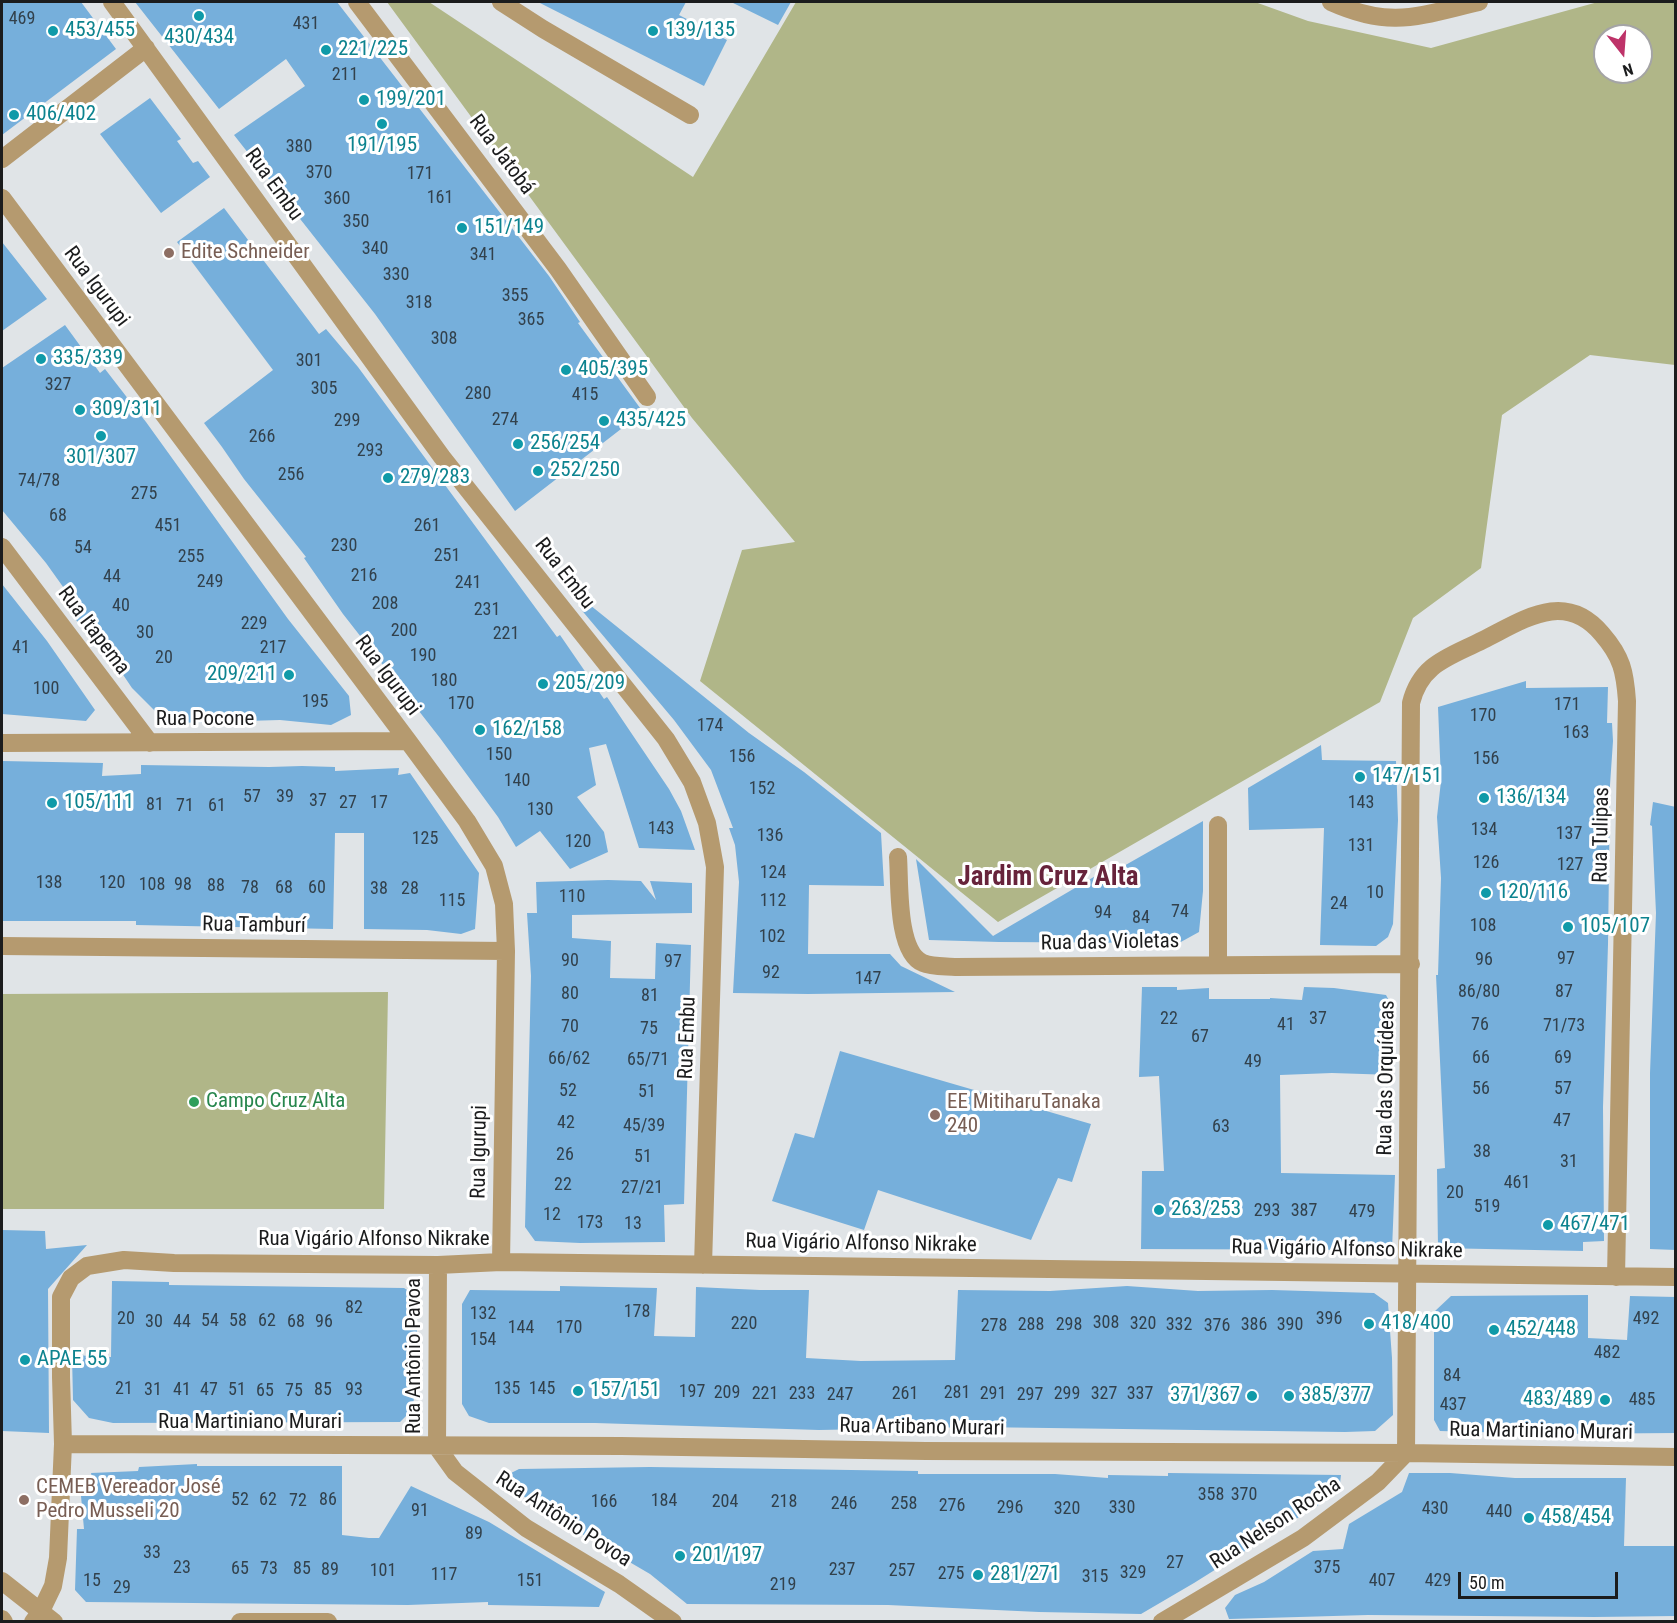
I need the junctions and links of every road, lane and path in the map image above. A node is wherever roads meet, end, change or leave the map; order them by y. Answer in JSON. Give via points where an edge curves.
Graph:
{"nodes":[{"id":1,"x":112,"y":2,"type":"edge"},
{"id":2,"x":357,"y":2,"type":"edge"},
{"id":3,"x":501,"y":2,"type":"edge"},
{"id":4,"x":1331,"y":2,"type":"edge"},
{"id":5,"x":1479,"y":2,"type":"edge"},
{"id":6,"x":146,"y":48,"type":"junction"},
{"id":7,"x":690,"y":115,"type":"dead end"},
{"id":8,"x":2,"y":159,"type":"edge"},
{"id":9,"x":2,"y":198,"type":"edge"},
{"id":10,"x":647,"y":397,"type":"dead end"},
{"id":11,"x":2,"y":547,"type":"edge"},
{"id":12,"x":1411,"y":704,"type":"joint"},
{"id":13,"x":408,"y":741,"type":"junction"},
{"id":14,"x":2,"y":743,"type":"edge"},
{"id":15,"x":150,"y":743,"type":"junction"},
{"id":16,"x":1218,"y":825,"type":"dead end"},
{"id":17,"x":898,"y":857,"type":"dead end"},
{"id":18,"x":2,"y":946,"type":"edge"},
{"id":19,"x":506,"y":951,"type":"junction"},
{"id":20,"x":1411,"y":964,"type":"junction"},
{"id":21,"x":1218,"y":965,"type":"junction"},
{"id":22,"x":501,"y":1262,"type":"junction"},
{"id":23,"x":438,"y":1265,"type":"junction"},
{"id":24,"x":703,"y":1265,"type":"junction"},
{"id":25,"x":1407,"y":1273,"type":"junction"},
{"id":26,"x":1616,"y":1277,"type":"junction"},
{"id":27,"x":1676,"y":1277,"type":"edge"},
{"id":28,"x":63,"y":1444,"type":"junction"},
{"id":29,"x":437,"y":1446,"type":"junction"},
{"id":30,"x":1406,"y":1453,"type":"junction"},
{"id":31,"x":1676,"y":1457,"type":"edge"},
{"id":32,"x":2,"y":1581,"type":"edge"},
{"id":33,"x":43,"y":1618,"type":"edge"},
{"id":34,"x":240,"y":1622,"type":"edge"},
{"id":35,"x":328,"y":1622,"type":"edge"},
{"id":36,"x":673,"y":1622,"type":"edge"},
{"id":37,"x":1162,"y":1622,"type":"edge"}],
"edges":[{"from":1,"to":6,"type":"street","name":"Rua Embu"},
{"from":2,"to":10,"type":"street","name":"Rua Jatobá","via":[[558,269]]},
{"from":3,"to":7,"type":"street"},
{"from":4,"to":5,"type":"street","via":[[1367,16],[1392,19]]},
{"from":6,"to":8,"type":"street"},
{"from":6,"to":24,"type":"street","name":"Rua Embu","via":[[442,457],[666,739],[692,782],[707,823],[715,867]]},
{"from":9,"to":13,"type":"street","name":"Rua Igurupi"},
{"from":11,"to":15,"type":"street","name":"Rua Itapema"},
{"from":12,"to":20,"type":"street","name":"Rua das Orquídeas"},
{"from":12,"to":26,"type":"street","name":"Rua Tulipas","via":[[1421,677],[1436,664],[1523,620],[1552,611],[1582,615],[1594,624],[1620,659],[1627,701]]},
{"from":13,"to":15,"type":"street","name":"Rua Pocone"},
{"from":13,"to":19,"type":"street","name":"Rua Igurupi","via":[[467,821],[494,866],[504,903]]},
{"from":14,"to":15,"type":"street","name":"Rua Pocone"},
{"from":16,"to":21,"type":"street"},
{"from":17,"to":21,"type":"street","name":"Rua das Violetas","via":[[903,936],[914,956],[923,963],[956,967]]},
{"from":18,"to":19,"type":"street","name":"Rua Tamburí"},
{"from":19,"to":22,"type":"street","name":"Rua Igurupi"},
{"from":20,"to":21,"type":"street","name":"Rua das Violetas"},
{"from":20,"to":25,"type":"street","name":"Rua das Orquídeas"},
{"from":22,"to":23,"type":"street","name":"Rua Vigário Alfonso Nikrake"},
{"from":22,"to":24,"type":"street","name":"Rua Vigário Alfonso Nikrake"},
{"from":23,"to":28,"type":"street","name":"Rua Vigário Alfonso Nikrake","via":[[124,1260],[87,1266],[71,1278],[61,1297]]},
{"from":23,"to":29,"type":"street","name":"Rua Antônio Pavoa"},
{"from":24,"to":25,"type":"street","name":"Rua Vigário Alfonso Nikrake"},
{"from":25,"to":26,"type":"street","name":"Rua Vigário Alfonso Nikrake"},
{"from":25,"to":30,"type":"street","name":"Rua das Orquídeas"},
{"from":26,"to":27,"type":"street","name":"Rua Vigário Alfonso Nikrake"},
{"from":28,"to":29,"type":"street","name":"Rua Martiniano Murari"},
{"from":28,"to":33,"type":"street","via":[[58,1558]]},
{"from":29,"to":30,"type":"street","name":"Rua Artibano Murari"},
{"from":29,"to":36,"type":"street","name":"Rua Antônio Povoa","via":[[455,1472],[526,1528]]},
{"from":30,"to":31,"type":"street","name":"Rua Martiniano Murari"},
{"from":30,"to":37,"type":"street","name":"Rua Nelson Rocha","via":[[1378,1482],[1303,1538]]},
{"from":32,"to":33,"type":"street"},
{"from":34,"to":35,"type":"street"}]}
